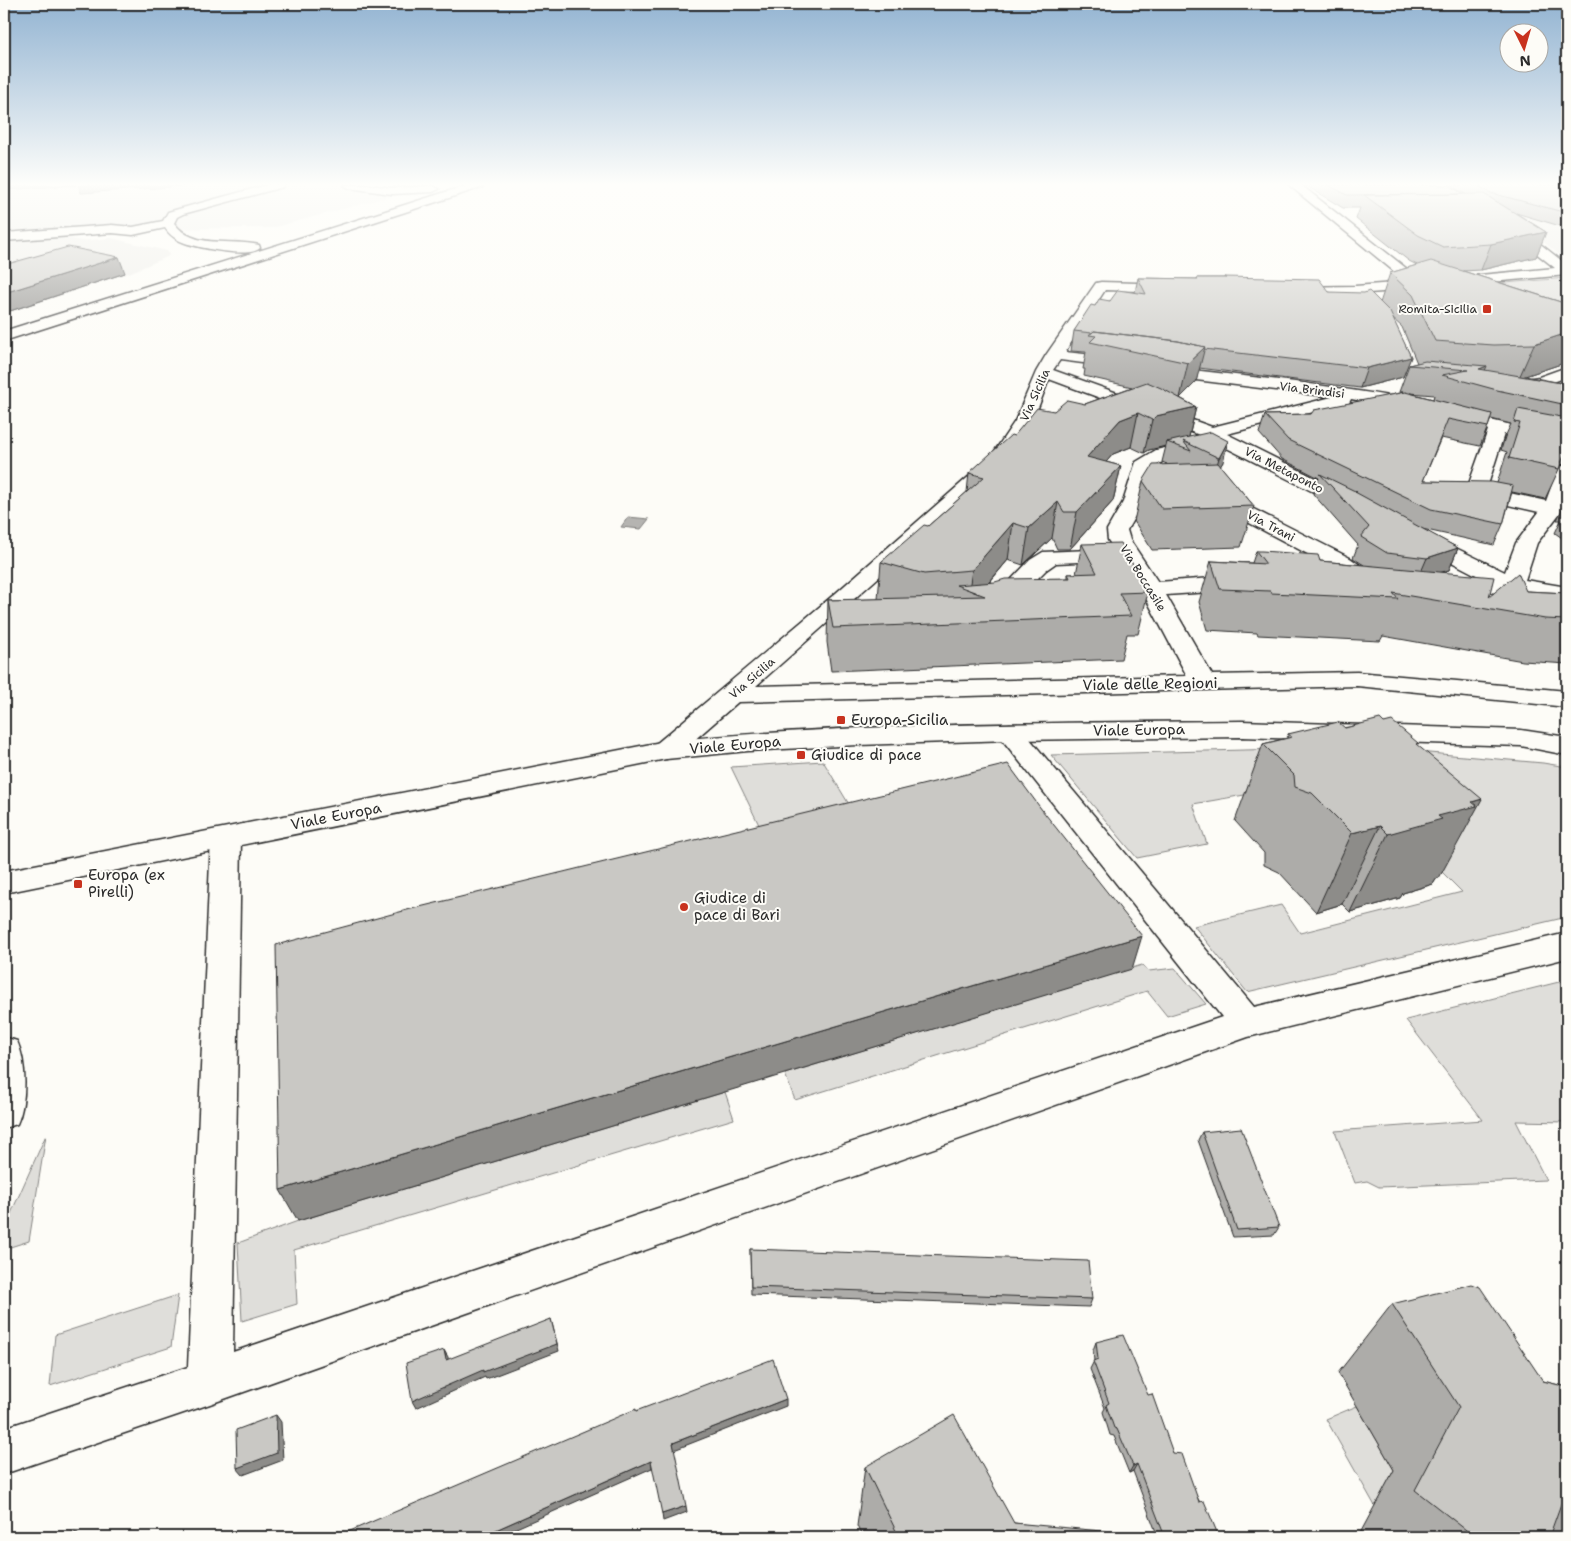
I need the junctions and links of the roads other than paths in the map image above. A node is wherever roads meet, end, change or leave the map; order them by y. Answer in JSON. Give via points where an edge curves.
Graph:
{"nodes":[{"id":1,"x":220,"y":257,"type":"edge"},
{"id":2,"x":253,"y":257,"type":"edge"},
{"id":3,"x":1384,"y":257,"type":"edge"},
{"id":4,"x":1550,"y":257,"type":"edge"},
{"id":5,"x":1567,"y":271,"type":"edge"},
{"id":6,"x":1430,"y":284,"type":"junction"},
{"id":7,"x":1187,"y":288,"type":"edge"},
{"id":8,"x":1274,"y":291,"type":"edge"},
{"id":9,"x":1459,"y":295,"type":"edge"},
{"id":10,"x":4,"y":326,"type":"edge"},
{"id":11,"x":4,"y":336,"type":"edge"},
{"id":12,"x":1054,"y":355,"type":"junction"},
{"id":13,"x":1044,"y":372,"type":"junction"},
{"id":14,"x":1567,"y":372,"type":"edge"},
{"id":15,"x":1396,"y":386,"type":"edge"},
{"id":16,"x":1496,"y":386,"type":"edge"},
{"id":17,"x":1358,"y":395,"type":"junction"},
{"id":18,"x":1130,"y":405,"type":"junction"},
{"id":19,"x":1107,"y":415,"type":"edge"},
{"id":20,"x":1497,"y":428,"type":"junction"},
{"id":21,"x":1218,"y":436,"type":"junction"},
{"id":22,"x":1567,"y":443,"type":"edge"},
{"id":23,"x":1567,"y":471,"type":"edge"},
{"id":24,"x":1197,"y":488,"type":"edge"},
{"id":25,"x":1553,"y":509,"type":"junction"},
{"id":26,"x":1364,"y":510,"type":"edge"},
{"id":27,"x":1408,"y":532,"type":"edge"},
{"id":28,"x":1129,"y":555,"type":"junction"},
{"id":29,"x":1330,"y":579,"type":"edge"},
{"id":30,"x":1260,"y":582,"type":"edge"},
{"id":31,"x":1513,"y":585,"type":"junction"},
{"id":32,"x":1476,"y":587,"type":"edge"},
{"id":33,"x":1152,"y":589,"type":"junction"},
{"id":34,"x":1567,"y":594,"type":"edge"},
{"id":35,"x":844,"y":598,"type":"junction"},
{"id":36,"x":871,"y":606,"type":"edge"},
{"id":37,"x":980,"y":615,"type":"edge"},
{"id":38,"x":1203,"y":682,"type":"junction"},
{"id":39,"x":733,"y":694,"type":"junction"},
{"id":40,"x":1567,"y":699,"type":"edge"},
{"id":41,"x":1010,"y":732,"type":"junction"},
{"id":42,"x":1567,"y":746,"type":"edge"},
{"id":43,"x":666,"y":750,"type":"junction"},
{"id":44,"x":226,"y":838,"type":"junction"},
{"id":45,"x":4,"y":882,"type":"edge"},
{"id":46,"x":1567,"y":946,"type":"edge"},
{"id":47,"x":1247,"y":1023,"type":"junction"},
{"id":48,"x":4,"y":1052,"type":"edge"},
{"id":49,"x":4,"y":1112,"type":"edge"},
{"id":50,"x":210,"y":1382,"type":"junction"},
{"id":51,"x":4,"y":1451,"type":"edge"}],
"edges":[{"from":1,"to":10,"type":"street"},
{"from":2,"to":11,"type":"street"},
{"from":3,"to":6,"type":"street","via":[[1411,279]]},
{"from":4,"to":5,"type":"street"},
{"from":5,"to":6,"type":"street"},
{"from":6,"to":8,"type":"street","via":[[1361,296]]},
{"from":6,"to":9,"type":"street"},
{"from":7,"to":12,"type":"street","name":"Via Sicilia","via":[[1101,286]]},
{"from":12,"to":13,"type":"street","name":"Via Sicilia"},
{"from":12,"to":17,"type":"street","name":"Via Brindisi","via":[[1173,368],[1196,375]]},
{"from":13,"to":18,"type":"street","name":"Via Metaponto"},
{"from":13,"to":35,"type":"street","name":"Via Sicilia","via":[[1032,421],[997,462]]},
{"from":14,"to":16,"type":"street","via":[[1542,382]]},
{"from":15,"to":17,"type":"street","name":"Via Boccasile"},
{"from":17,"to":20,"type":"street","name":"Via Brindisi"},
{"from":17,"to":21,"type":"street","name":"Via Boccasile"},
{"from":18,"to":19,"type":"street"},
{"from":18,"to":21,"type":"street","name":"Via Metaponto"},
{"from":20,"to":22,"type":"street","name":"Via Brindisi"},
{"from":20,"to":25,"type":"street","via":[[1476,492]]},
{"from":21,"to":26,"type":"street","name":"Via Metaponto"},
{"from":21,"to":28,"type":"street","name":"Via Boccasile","via":[[1156,456],[1153,469],[1117,530],[1119,540]]},
{"from":23,"to":25,"type":"street"},
{"from":24,"to":29,"type":"street","name":"Via Trani","via":[[1378,583]]},
{"from":25,"to":31,"type":"street","via":[[1529,539],[1520,557]]},
{"from":27,"to":31,"type":"street"},
{"from":28,"to":33,"type":"street","name":"Via Boccasile"},
{"from":28,"to":37,"type":"street","via":[[1051,556],[989,614]]},
{"from":30,"to":33,"type":"street"},
{"from":31,"to":32,"type":"street"},
{"from":31,"to":34,"type":"street"},
{"from":33,"to":38,"type":"street","name":"Via Boccasile"},
{"from":35,"to":36,"type":"street"},
{"from":35,"to":39,"type":"street","name":"Via Sicilia"},
{"from":38,"to":39,"type":"street","name":"Viale delle Regioni"},
{"from":38,"to":40,"type":"street","name":"Viale delle Regioni","via":[[1357,679]]},
{"from":39,"to":43,"type":"street","name":"Via Sicilia"},
{"from":41,"to":42,"type":"street","name":"Viale Europa","via":[[1242,729],[1521,738]]},
{"from":41,"to":43,"type":"street","name":"Viale Europa","via":[[761,742]]},
{"from":41,"to":47,"type":"street"},
{"from":43,"to":44,"type":"street","name":"Viale Europa"},
{"from":44,"to":45,"type":"street","name":"Viale Europa"},
{"from":44,"to":50,"type":"street"},
{"from":46,"to":47,"type":"street"},
{"from":47,"to":50,"type":"street"},
{"from":48,"to":49,"type":"street"},
{"from":50,"to":51,"type":"street"}]}
